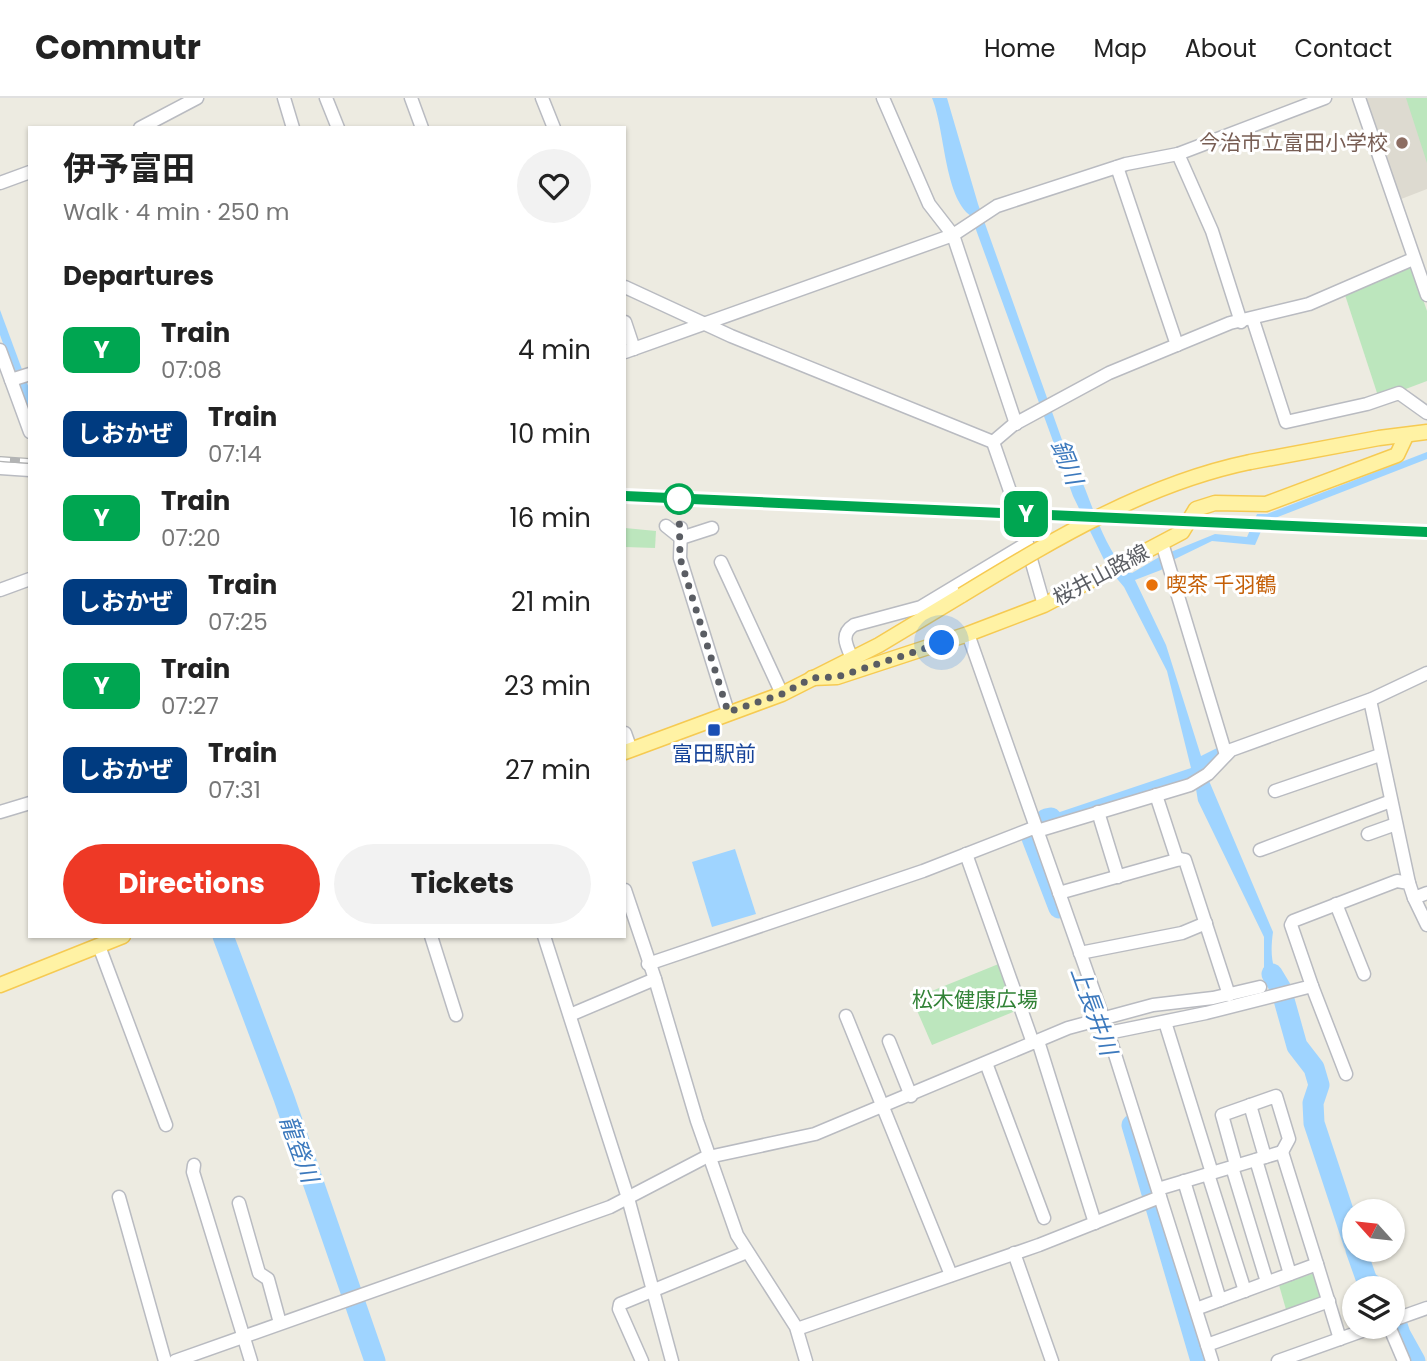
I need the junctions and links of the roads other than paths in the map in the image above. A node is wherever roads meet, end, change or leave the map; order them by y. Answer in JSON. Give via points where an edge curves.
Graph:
{"nodes":[{"id":1,"x":197,"y":98,"type":"edge"},
{"id":2,"x":284,"y":98,"type":"edge"},
{"id":3,"x":326,"y":98,"type":"edge"},
{"id":4,"x":411,"y":98,"type":"edge"},
{"id":5,"x":542,"y":98,"type":"edge"},
{"id":6,"x":883,"y":98,"type":"edge"},
{"id":7,"x":1325,"y":98,"type":"edge"},
{"id":8,"x":1359,"y":98,"type":"edge"},
{"id":9,"x":143,"y":126,"type":"edge"},
{"id":10,"x":292,"y":126,"type":"edge"},
{"id":11,"x":337,"y":126,"type":"edge"},
{"id":12,"x":421,"y":126,"type":"edge"},
{"id":13,"x":553,"y":126,"type":"edge"},
{"id":14,"x":1178,"y":154,"type":"junction"},
{"id":15,"x":1117,"y":167,"type":"junction"},
{"id":16,"x":28,"y":173,"type":"edge"},
{"id":17,"x":0,"y":183,"type":"edge"},
{"id":18,"x":953,"y":234,"type":"junction"},
{"id":19,"x":1413,"y":259,"type":"junction"},
{"id":20,"x":626,"y":287,"type":"edge"},
{"id":21,"x":1427,"y":295,"type":"edge"},
{"id":22,"x":1247,"y":321,"type":"junction"},
{"id":23,"x":703,"y":324,"type":"junction"},
{"id":24,"x":626,"y":329,"type":"edge"},
{"id":25,"x":1177,"y":345,"type":"junction"},
{"id":26,"x":0,"y":349,"type":"edge"},
{"id":27,"x":629,"y":350,"type":"edge"},
{"id":28,"x":28,"y":375,"type":"edge"},
{"id":29,"x":11,"y":380,"type":"junction"},
{"id":30,"x":1427,"y":413,"type":"edge"},
{"id":31,"x":1016,"y":424,"type":"junction"},
{"id":32,"x":28,"y":427,"type":"edge"},
{"id":33,"x":1427,"y":432,"type":"edge"},
{"id":34,"x":1406,"y":436,"type":"junction"},
{"id":35,"x":993,"y":442,"type":"junction"},
{"id":36,"x":0,"y":468,"type":"edge"},
{"id":37,"x":28,"y":470,"type":"edge"},
{"id":38,"x":666,"y":526,"type":"dead end"},
{"id":39,"x":712,"y":528,"type":"dead end"},
{"id":40,"x":681,"y":533,"type":"junction"},
{"id":41,"x":1027,"y":543,"type":"junction"},
{"id":42,"x":1162,"y":543,"type":"junction"},
{"id":43,"x":721,"y":562,"type":"dead end"},
{"id":44,"x":28,"y":580,"type":"edge"},
{"id":45,"x":0,"y":590,"type":"edge"},
{"id":46,"x":1044,"y":604,"type":"junction"},
{"id":47,"x":968,"y":635,"type":"junction"},
{"id":48,"x":852,"y":658,"type":"junction"},
{"id":49,"x":1427,"y":673,"type":"edge"},
{"id":50,"x":812,"y":678,"type":"junction"},
{"id":51,"x":782,"y":694,"type":"junction"},
{"id":52,"x":1370,"y":700,"type":"junction"},
{"id":53,"x":728,"y":712,"type":"junction"},
{"id":54,"x":628,"y":751,"type":"edge"},
{"id":55,"x":1226,"y":755,"type":"junction"},
{"id":56,"x":1380,"y":755,"type":"junction"},
{"id":57,"x":1275,"y":791,"type":"dead end"},
{"id":58,"x":1156,"y":795,"type":"junction"},
{"id":59,"x":1391,"y":801,"type":"junction"},
{"id":60,"x":28,"y":804,"type":"edge"},
{"id":61,"x":0,"y":812,"type":"edge"},
{"id":62,"x":1098,"y":812,"type":"junction"},
{"id":63,"x":1396,"y":824,"type":"junction"},
{"id":64,"x":1036,"y":829,"type":"junction"},
{"id":65,"x":1368,"y":834,"type":"dead end"},
{"id":66,"x":1260,"y":850,"type":"dead end"},
{"id":67,"x":967,"y":854,"type":"junction"},
{"id":68,"x":1180,"y":859,"type":"junction"},
{"id":69,"x":1118,"y":877,"type":"junction"},
{"id":70,"x":1409,"y":883,"type":"junction"},
{"id":71,"x":626,"y":893,"type":"edge"},
{"id":72,"x":1059,"y":893,"type":"junction"},
{"id":73,"x":1427,"y":893,"type":"edge"},
{"id":74,"x":1414,"y":898,"type":"junction"},
{"id":75,"x":1336,"y":904,"type":"junction"},
{"id":76,"x":1206,"y":923,"type":"junction"},
{"id":77,"x":1427,"y":925,"type":"edge"},
{"id":78,"x":118,"y":938,"type":"edge"},
{"id":79,"x":432,"y":938,"type":"edge"},
{"id":80,"x":545,"y":938,"type":"edge"},
{"id":81,"x":99,"y":946,"type":"junction"},
{"id":82,"x":1080,"y":953,"type":"junction"},
{"id":83,"x":648,"y":964,"type":"junction"},
{"id":84,"x":1364,"y":974,"type":"dead end"},
{"id":85,"x":655,"y":979,"type":"junction"},
{"id":86,"x":0,"y":985,"type":"edge"},
{"id":87,"x":1312,"y":986,"type":"junction"},
{"id":88,"x":1260,"y":987,"type":"dead end"},
{"id":89,"x":1229,"y":995,"type":"junction"},
{"id":90,"x":570,"y":1015,"type":"junction"},
{"id":91,"x":456,"y":1016,"type":"dead end"},
{"id":92,"x":846,"y":1016,"type":"dead end"},
{"id":93,"x":1103,"y":1017,"type":"junction"},
{"id":94,"x":1165,"y":1021,"type":"junction"},
{"id":95,"x":1108,"y":1033,"type":"junction"},
{"id":96,"x":889,"y":1041,"type":"dead end"},
{"id":97,"x":1035,"y":1042,"type":"junction"},
{"id":98,"x":986,"y":1063,"type":"junction"},
{"id":99,"x":1346,"y":1074,"type":"dead end"},
{"id":100,"x":911,"y":1096,"type":"junction"},
{"id":101,"x":1250,"y":1105,"type":"junction"},
{"id":102,"x":882,"y":1108,"type":"junction"},
{"id":103,"x":166,"y":1125,"type":"dead end"},
{"id":104,"x":1282,"y":1152,"type":"junction"},
{"id":105,"x":709,"y":1157,"type":"junction"},
{"id":106,"x":1261,"y":1158,"type":"junction"},
{"id":107,"x":194,"y":1165,"type":"dead end"},
{"id":108,"x":1234,"y":1166,"type":"junction"},
{"id":109,"x":1210,"y":1173,"type":"junction"},
{"id":110,"x":1184,"y":1181,"type":"junction"},
{"id":111,"x":1159,"y":1193,"type":"junction"},
{"id":112,"x":120,"y":1197,"type":"dead end"},
{"id":113,"x":628,"y":1198,"type":"junction"},
{"id":114,"x":239,"y":1203,"type":"dead end"},
{"id":115,"x":1273,"y":1215,"type":"junction"},
{"id":116,"x":1044,"y":1218,"type":"dead end"},
{"id":117,"x":1095,"y":1223,"type":"junction"},
{"id":118,"x":1249,"y":1223,"type":"junction"},
{"id":119,"x":747,"y":1252,"type":"junction"},
{"id":120,"x":1014,"y":1253,"type":"junction"},
{"id":121,"x":1317,"y":1264,"type":"junction"},
{"id":122,"x":1290,"y":1274,"type":"junction"},
{"id":123,"x":951,"y":1275,"type":"junction"},
{"id":124,"x":1267,"y":1282,"type":"junction"},
{"id":125,"x":653,"y":1290,"type":"junction"},
{"id":126,"x":1245,"y":1290,"type":"junction"},
{"id":127,"x":1220,"y":1300,"type":"junction"},
{"id":128,"x":1329,"y":1300,"type":"junction"},
{"id":129,"x":1196,"y":1308,"type":"junction"},
{"id":130,"x":1427,"y":1308,"type":"edge"},
{"id":131,"x":1405,"y":1316,"type":"edge"},
{"id":132,"x":281,"y":1323,"type":"junction"},
{"id":133,"x":797,"y":1329,"type":"junction"},
{"id":134,"x":243,"y":1336,"type":"junction"},
{"id":135,"x":1340,"y":1339,"type":"joint"},
{"id":136,"x":1395,"y":1339,"type":"edge"},
{"id":137,"x":1208,"y":1345,"type":"junction"},
{"id":138,"x":165,"y":1361,"type":"edge"},
{"id":139,"x":175,"y":1361,"type":"edge"},
{"id":140,"x":251,"y":1361,"type":"edge"},
{"id":141,"x":642,"y":1361,"type":"edge"},
{"id":142,"x":672,"y":1361,"type":"edge"},
{"id":143,"x":806,"y":1361,"type":"edge"},
{"id":144,"x":1052,"y":1361,"type":"edge"},
{"id":145,"x":1212,"y":1361,"type":"edge"},
{"id":146,"x":1278,"y":1361,"type":"edge"},
{"id":147,"x":1404,"y":1361,"type":"edge"}],
"edges":[{"from":1,"to":9,"type":"street"},
{"from":2,"to":10,"type":"street"},
{"from":3,"to":11,"type":"street"},
{"from":4,"to":12,"type":"street"},
{"from":5,"to":13,"type":"street"},
{"from":6,"to":18,"type":"street","via":[[929,204]]},
{"from":7,"to":14,"type":"street"},
{"from":8,"to":19,"type":"street"},
{"from":14,"to":15,"type":"street"},
{"from":14,"to":22,"type":"street"},
{"from":15,"to":18,"type":"street","via":[[997,206]]},
{"from":15,"to":25,"type":"street"},
{"from":16,"to":17,"type":"street"},
{"from":18,"to":23,"type":"street"},
{"from":18,"to":31,"type":"street"},
{"from":19,"to":21,"type":"street"},
{"from":19,"to":22,"type":"street","via":[[1310,304]]},
{"from":20,"to":23,"type":"street"},
{"from":22,"to":25,"type":"street","via":[[1230,323]]},
{"from":22,"to":30,"type":"street","via":[[1286,422],[1399,393]]},
{"from":23,"to":27,"type":"street"},
{"from":23,"to":35,"type":"street"},
{"from":24,"to":27,"type":"street"},
{"from":25,"to":31,"type":"street","via":[[1109,373]]},
{"from":26,"to":29,"type":"street"},
{"from":28,"to":29,"type":"street"},
{"from":29,"to":32,"type":"street"},
{"from":31,"to":35,"type":"street"},
{"from":33,"to":34,"type":"main road","name":"桜井山路線"},
{"from":34,"to":42,"type":"main road","name":"桜井山路線","via":[[1397,455],[1266,504],[1215,503],[1196,509],[1182,532]]},
{"from":34,"to":48,"type":"main road","name":"桜井山路線","bridge":true,"via":[[1250,462],[1140,497],[1074,529]]},
{"from":35,"to":41,"type":"street"},
{"from":36,"to":37,"type":"street"},
{"from":38,"to":40,"type":"street"},
{"from":39,"to":40,"type":"street"},
{"from":40,"to":53,"type":"street","via":[[680,558]]},
{"from":41,"to":46,"type":"street"},
{"from":41,"to":48,"type":"street","via":[[921,607],[854,625],[845,638]]},
{"from":42,"to":46,"type":"main road","name":"桜井山路線"},
{"from":42,"to":55,"type":"street"},
{"from":43,"to":51,"type":"street"},
{"from":44,"to":45,"type":"street"},
{"from":46,"to":47,"type":"main road","name":"桜井山路線"},
{"from":47,"to":50,"type":"main road","name":"桜井山路線","via":[[837,677]]},
{"from":47,"to":64,"type":"street"},
{"from":48,"to":50,"type":"main road","name":"桜井山路線"},
{"from":49,"to":52,"type":"street"},
{"from":50,"to":51,"type":"main road","name":"桜井山路線"},
{"from":51,"to":53,"type":"main road","name":"桜井山路線"},
{"from":52,"to":55,"type":"street"},
{"from":52,"to":56,"type":"street"},
{"from":53,"to":54,"type":"main road","name":"桜井山路線"},
{"from":55,"to":58,"type":"street","via":[[1190,785]]},
{"from":56,"to":57,"type":"street"},
{"from":56,"to":59,"type":"street"},
{"from":58,"to":62,"type":"street"},
{"from":58,"to":68,"type":"street"},
{"from":59,"to":63,"type":"street"},
{"from":59,"to":66,"type":"street"},
{"from":60,"to":61,"type":"street"},
{"from":62,"to":64,"type":"street"},
{"from":62,"to":69,"type":"street"},
{"from":63,"to":65,"type":"street"},
{"from":63,"to":70,"type":"street"},
{"from":64,"to":67,"type":"street"},
{"from":64,"to":72,"type":"street"},
{"from":67,"to":83,"type":"street"},
{"from":67,"to":97,"type":"street"},
{"from":68,"to":69,"type":"street"},
{"from":68,"to":76,"type":"street","via":[[1185,860]]},
{"from":69,"to":72,"type":"street"},
{"from":70,"to":74,"type":"street"},
{"from":70,"to":75,"type":"street","via":[[1397,881]]},
{"from":71,"to":83,"type":"street"},
{"from":72,"to":82,"type":"street"},
{"from":73,"to":74,"type":"street"},
{"from":74,"to":77,"type":"street"},
{"from":75,"to":84,"type":"street"},
{"from":75,"to":87,"type":"street","via":[[1291,925]]},
{"from":76,"to":82,"type":"street","via":[[1182,933]]},
{"from":76,"to":89,"type":"street"},
{"from":78,"to":81,"type":"main road"},
{"from":79,"to":91,"type":"street"},
{"from":80,"to":90,"type":"street"},
{"from":81,"to":86,"type":"main road"},
{"from":81,"to":103,"type":"street"},
{"from":82,"to":93,"type":"street"},
{"from":83,"to":85,"type":"street"},
{"from":85,"to":90,"type":"street"},
{"from":85,"to":105,"type":"street"},
{"from":87,"to":94,"type":"street"},
{"from":87,"to":99,"type":"street"},
{"from":88,"to":89,"type":"street"},
{"from":89,"to":93,"type":"street"},
{"from":90,"to":113,"type":"street"},
{"from":92,"to":102,"type":"street"},
{"from":93,"to":95,"type":"street"},
{"from":93,"to":97,"type":"street"},
{"from":94,"to":95,"type":"street"},
{"from":94,"to":109,"type":"street"},
{"from":95,"to":111,"type":"street"},
{"from":96,"to":100,"type":"street"},
{"from":97,"to":98,"type":"street"},
{"from":97,"to":117,"type":"street"},
{"from":98,"to":100,"type":"street"},
{"from":98,"to":116,"type":"street"},
{"from":100,"to":102,"type":"street"},
{"from":101,"to":104,"type":"street","via":[[1276,1096],[1289,1139]]},
{"from":101,"to":106,"type":"street"},
{"from":101,"to":108,"type":"street","via":[[1222,1115]]},
{"from":102,"to":105,"type":"street","via":[[815,1134]]},
{"from":102,"to":123,"type":"street"},
{"from":104,"to":106,"type":"street"},
{"from":104,"to":121,"type":"street"},
{"from":105,"to":113,"type":"street"},
{"from":105,"to":119,"type":"street"},
{"from":106,"to":108,"type":"street"},
{"from":106,"to":115,"type":"street"},
{"from":107,"to":134,"type":"street"},
{"from":108,"to":109,"type":"street"},
{"from":108,"to":118,"type":"street"},
{"from":109,"to":110,"type":"street"},
{"from":109,"to":126,"type":"street"},
{"from":110,"to":111,"type":"street"},
{"from":110,"to":127,"type":"street"},
{"from":111,"to":117,"type":"street"},
{"from":111,"to":129,"type":"street"},
{"from":112,"to":138,"type":"street"},
{"from":113,"to":125,"type":"street"},
{"from":113,"to":132,"type":"street"},
{"from":114,"to":132,"type":"street","via":[[259,1273],[268,1279]]},
{"from":115,"to":118,"type":"street"},
{"from":115,"to":122,"type":"street"},
{"from":117,"to":120,"type":"street"},
{"from":118,"to":124,"type":"street"},
{"from":119,"to":125,"type":"street"},
{"from":119,"to":133,"type":"street"},
{"from":120,"to":123,"type":"street"},
{"from":120,"to":144,"type":"street"},
{"from":121,"to":122,"type":"street"},
{"from":121,"to":128,"type":"street"},
{"from":122,"to":124,"type":"street"},
{"from":123,"to":133,"type":"street"},
{"from":124,"to":126,"type":"street"},
{"from":125,"to":141,"type":"street","via":[[620,1304],[619,1309]]},
{"from":125,"to":142,"type":"street"},
{"from":126,"to":127,"type":"street"},
{"from":127,"to":129,"type":"street"},
{"from":128,"to":135,"type":"street"},
{"from":128,"to":137,"type":"street"},
{"from":129,"to":137,"type":"street"},
{"from":130,"to":131,"type":"street"},
{"from":132,"to":134,"type":"street"},
{"from":133,"to":143,"type":"street"},
{"from":134,"to":139,"type":"street"},
{"from":134,"to":140,"type":"street"},
{"from":135,"to":146,"type":"street"},
{"from":136,"to":147,"type":"street"},
{"from":137,"to":145,"type":"street"}]}
